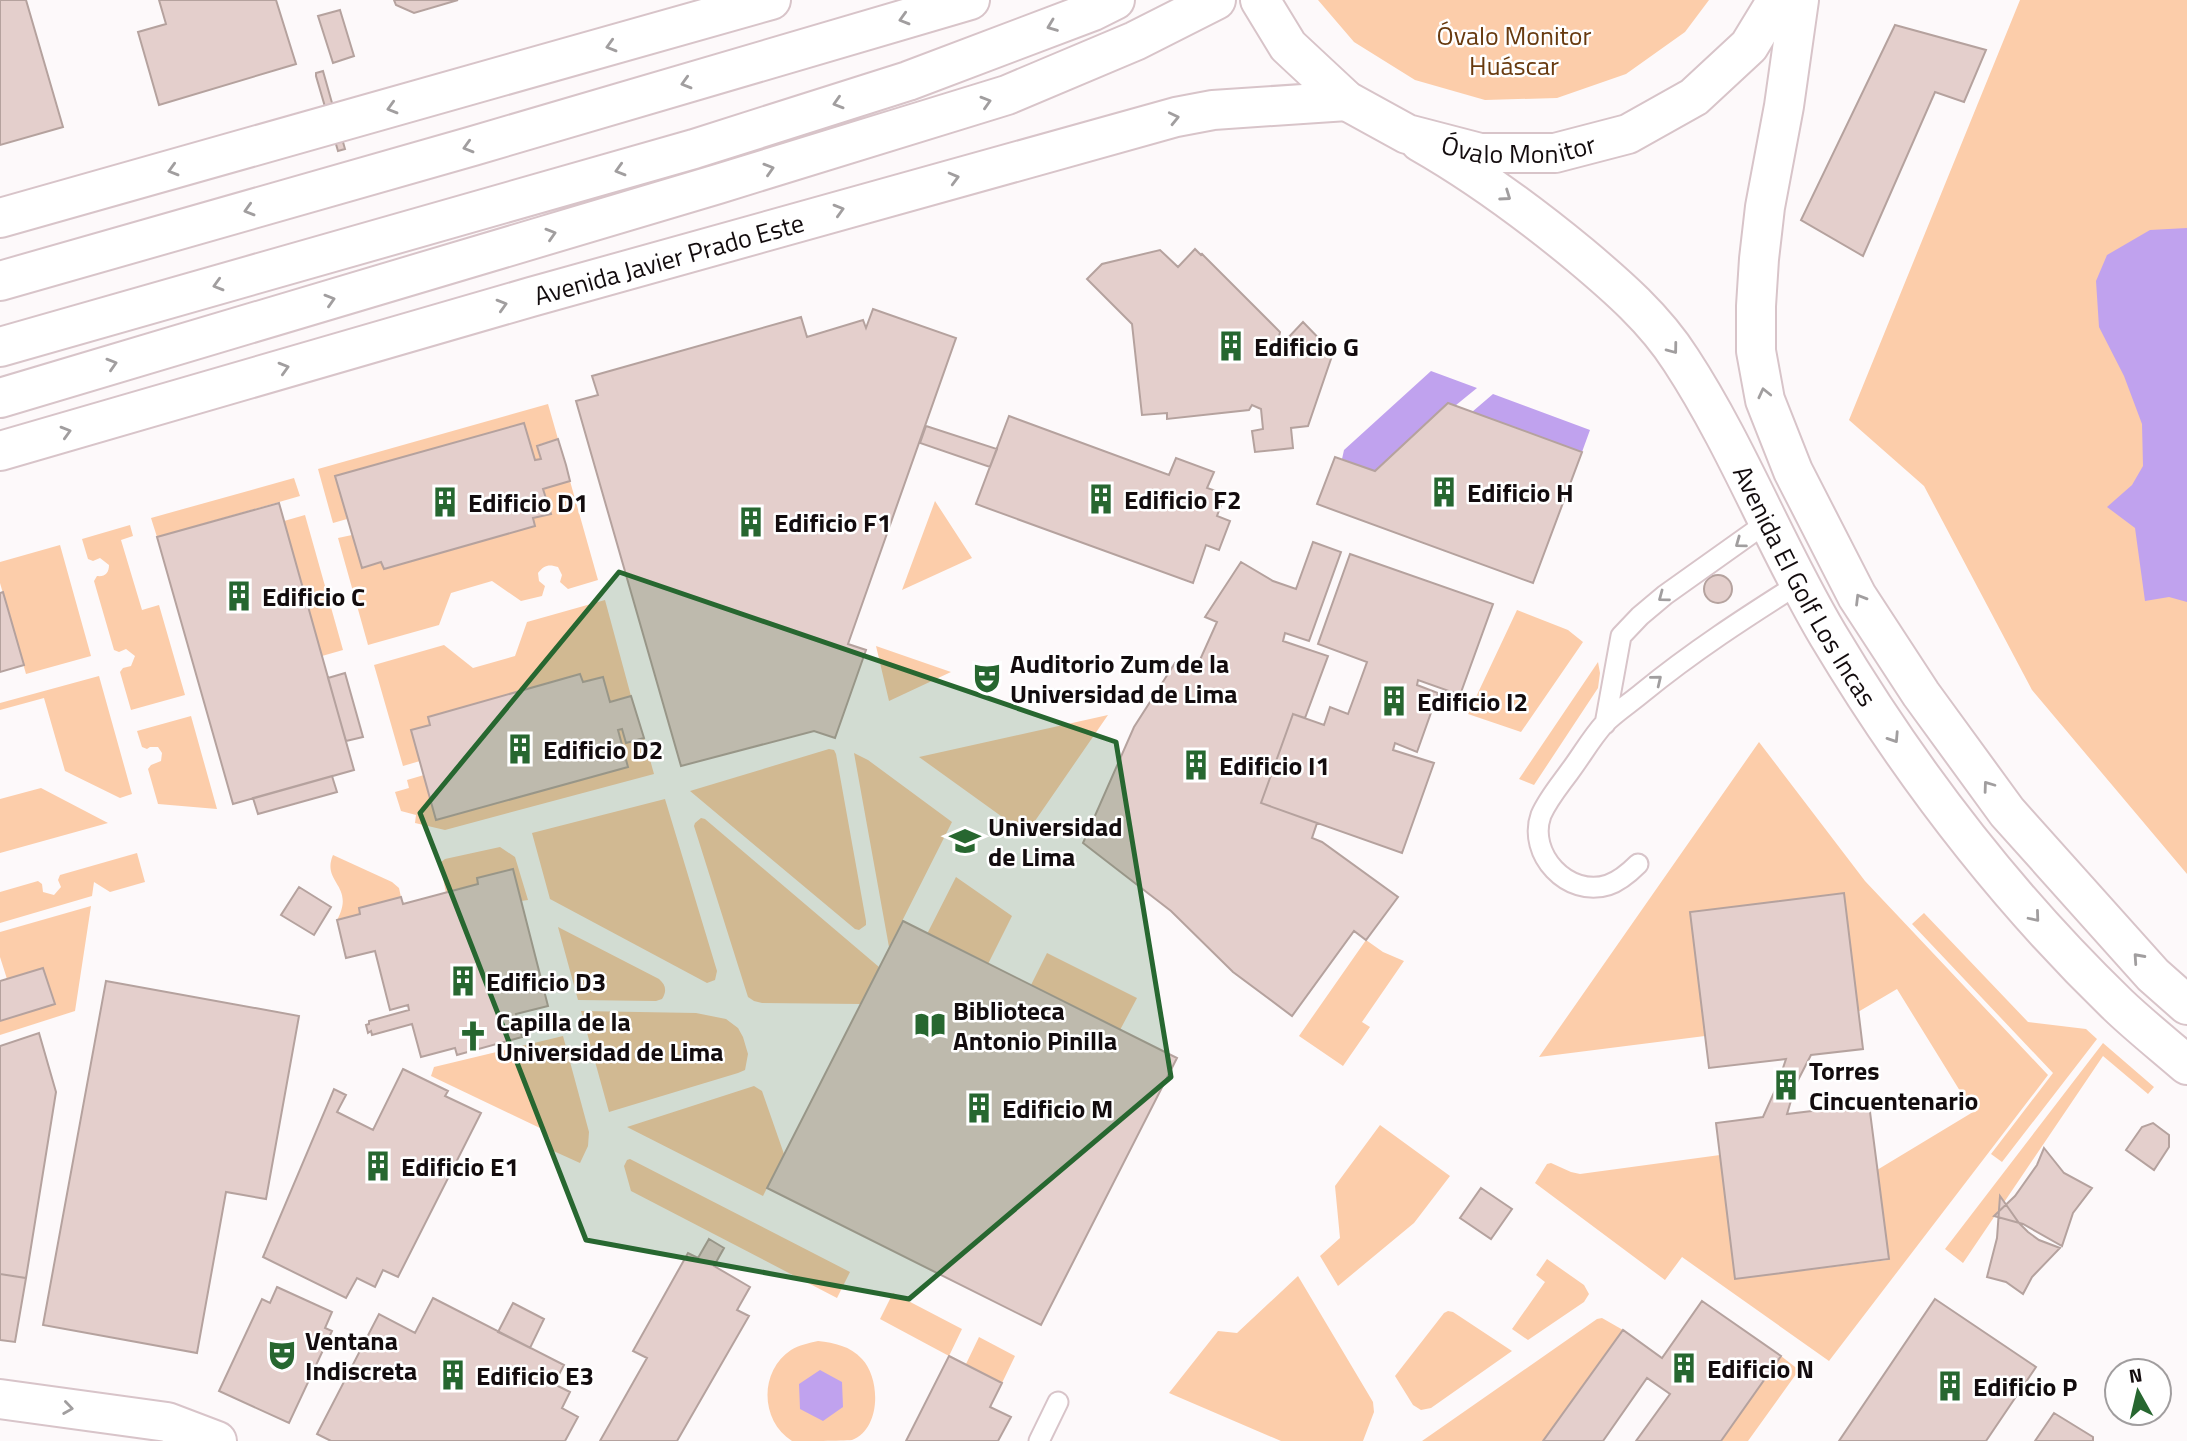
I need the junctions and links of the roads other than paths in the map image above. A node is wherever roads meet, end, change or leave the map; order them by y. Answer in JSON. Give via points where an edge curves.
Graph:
{"nodes":[{"id":1,"x":771,"y":0,"type":"edge"},
{"id":2,"x":970,"y":0,"type":"edge"},
{"id":3,"x":1115,"y":0,"type":"edge"},
{"id":4,"x":1216,"y":0,"type":"edge"},
{"id":5,"x":1260,"y":0,"type":"edge"},
{"id":6,"x":1777,"y":0,"type":"edge"},
{"id":7,"x":1799,"y":0,"type":"edge"},
{"id":8,"x":693,"y":11,"type":"edge"},
{"id":9,"x":1347,"y":101,"type":"junction"},
{"id":10,"x":1406,"y":134,"type":"junction"},
{"id":11,"x":0,"y":218,"type":"edge"},
{"id":12,"x":0,"y":281,"type":"edge"},
{"id":13,"x":0,"y":347,"type":"edge"},
{"id":14,"x":0,"y":398,"type":"edge"},
{"id":15,"x":0,"y":451,"type":"edge"},
{"id":16,"x":1769,"y":521,"type":"junction"},
{"id":17,"x":1800,"y":583,"type":"junction"},
{"id":18,"x":1605,"y":724,"type":"junction"},
{"id":19,"x":1639,"y":864,"type":"dead end"},
{"id":20,"x":2187,"y":1004,"type":"edge"},
{"id":21,"x":2187,"y":1065,"type":"edge"},
{"id":22,"x":0,"y":1399,"type":"edge"},
{"id":23,"x":1058,"y":1402,"type":"dead end"},
{"id":24,"x":158,"y":1432,"type":"edge"},
{"id":25,"x":208,"y":1439,"type":"edge"},
{"id":26,"x":1039,"y":1441,"type":"edge"}],
"edges":[{"from":1,"to":8,"type":"main road"},
{"from":2,"to":12,"type":"main road","one_way":true},
{"from":3,"to":13,"type":"main road","one_way":true,"via":[[908,81],[694,149]]},
{"from":14,"to":4,"type":"main road","one_way":true,"via":[[1007,95],[1135,41]]},
{"from":5,"to":9,"type":"main road","name":"Óvalo Monitor","via":[[1288,46]]},
{"from":6,"to":10,"type":"main road","name":"Óvalo Monitor","via":[[1749,46],[1694,97],[1628,134],[1555,153],[1480,153]]},
{"from":20,"to":7,"type":"main road","name":"Avenida El Golf Los Incas","one_way":true,"via":[[2153,975],[2007,812],[1921,694],[1857,596],[1793,471],[1765,400],[1756,351],[1759,259]]},
{"from":8,"to":11,"type":"main road","one_way":true},
{"from":9,"to":10,"type":"main road","name":"Óvalo Monitor"},
{"from":15,"to":9,"type":"main road","name":"Avenida Javier Prado Este","one_way":true,"via":[[1176,117],[1213,110]]},
{"from":10,"to":16,"type":"main road","name":"Avenida El Golf Los Incas","one_way":true,"via":[[1527,211],[1653,322],[1718,421]]},
{"from":16,"to":17,"type":"main road","name":"Avenida El Golf Los Incas"},
{"from":16,"to":18,"type":"lane","one_way":true,"via":[[1665,595],[1621,636]]},
{"from":18,"to":17,"type":"lane","one_way":true,"via":[[1707,643]]},
{"from":17,"to":21,"type":"main road","name":"Avenida El Golf Los Incas","one_way":true,"via":[[1827,634],[1909,761],[1969,838],[2057,942],[2119,1006]]},
{"from":18,"to":19,"type":"lane","via":[[1548,801],[1540,818],[1543,855],[1554,871],[1588,887],[1607,886]]},
{"from":22,"to":24,"type":"main road","one_way":true},
{"from":23,"to":26,"type":"lane"},
{"from":24,"to":25,"type":"main road"}]}
